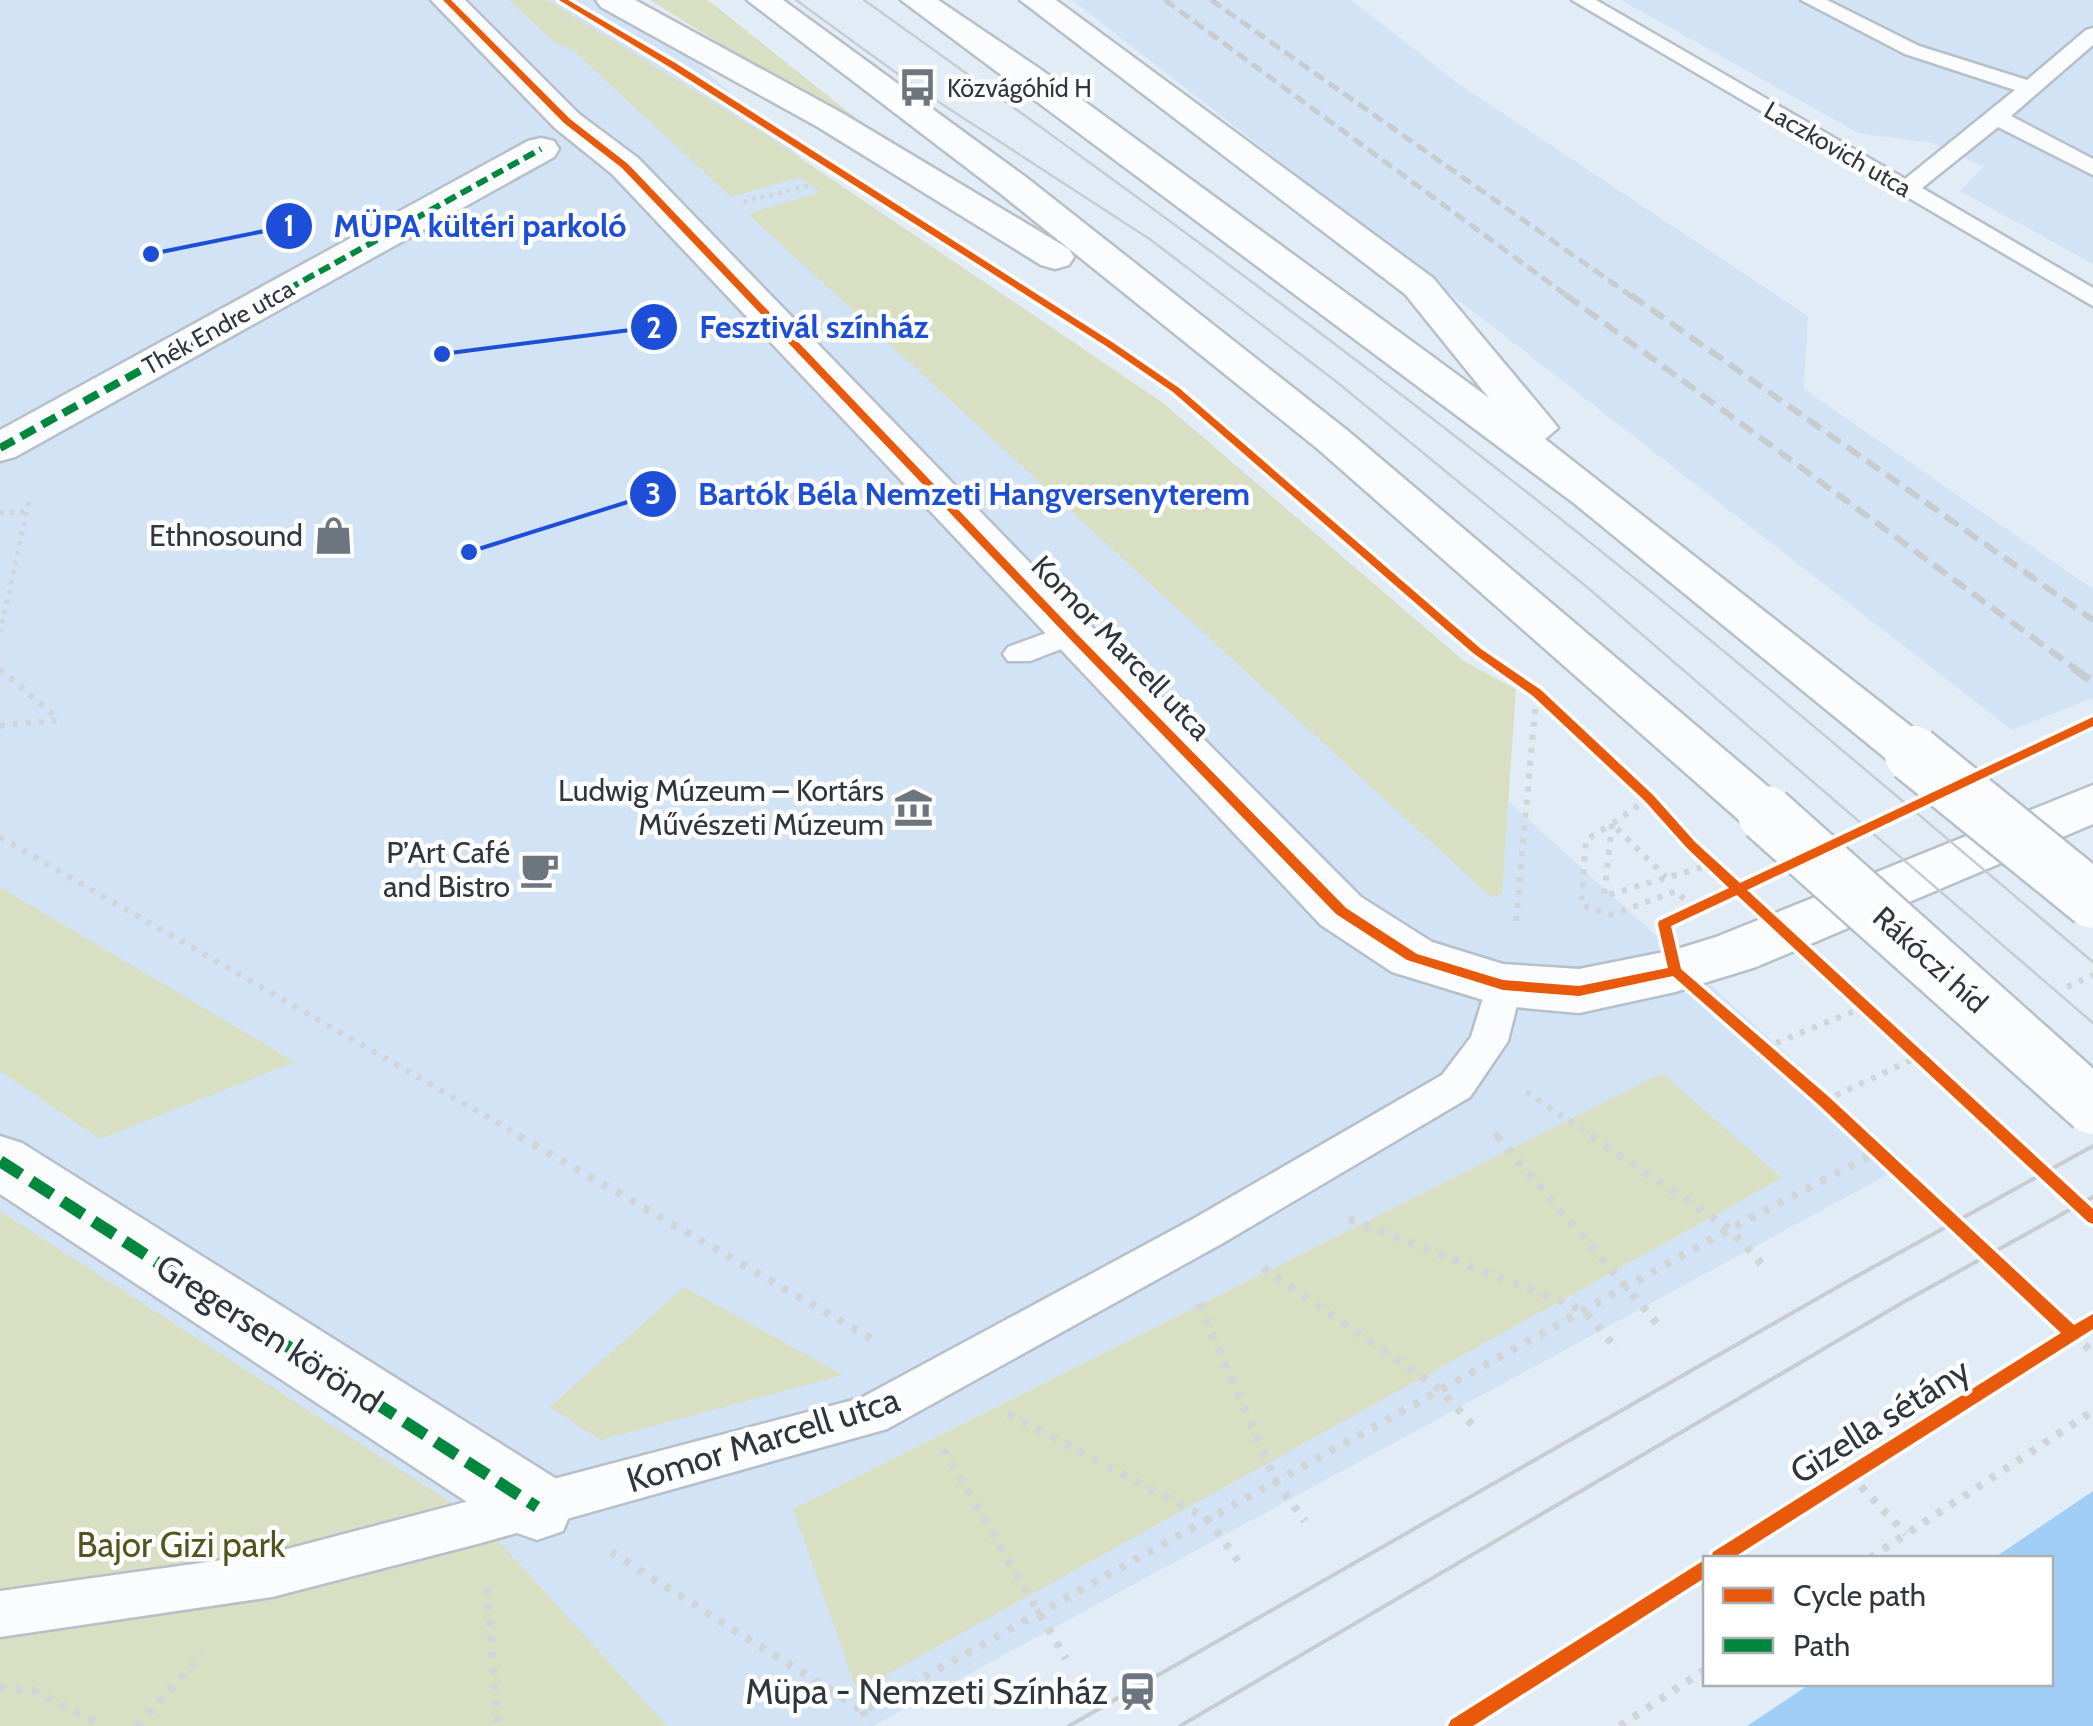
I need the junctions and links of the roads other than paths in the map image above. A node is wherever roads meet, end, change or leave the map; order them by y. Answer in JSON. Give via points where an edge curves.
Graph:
{"nodes":[{"id":1,"x":447,"y":0,"type":"edge"},
{"id":2,"x":612,"y":0,"type":"edge"},
{"id":3,"x":763,"y":0,"type":"edge"},
{"id":4,"x":917,"y":0,"type":"edge"},
{"id":5,"x":1036,"y":0,"type":"edge"},
{"id":6,"x":1582,"y":0,"type":"edge"},
{"id":7,"x":1812,"y":0,"type":"edge"},
{"id":8,"x":2093,"y":34,"type":"edge"},
{"id":9,"x":2031,"y":88,"type":"junction"},
{"id":10,"x":1996,"y":117,"type":"junction"},
{"id":11,"x":541,"y":150,"type":"dead end"},
{"id":12,"x":2093,"y":168,"type":"edge"},
{"id":13,"x":1906,"y":189,"type":"junction"},
{"id":14,"x":2093,"y":298,"type":"edge"},
{"id":15,"x":1333,"y":440,"type":"junction"},
{"id":16,"x":0,"y":448,"type":"edge"},
{"id":17,"x":1591,"y":494,"type":"junction"},
{"id":18,"x":1071,"y":634,"type":"junction"},
{"id":19,"x":1019,"y":654,"type":"dead end"},
{"id":20,"x":2093,"y":802,"type":"edge"},
{"id":21,"x":2093,"y":900,"type":"edge"},
{"id":22,"x":1503,"y":984,"type":"junction"},
{"id":23,"x":2093,"y":1106,"type":"edge"},
{"id":24,"x":0,"y":1161,"type":"edge"},
{"id":25,"x":509,"y":1515,"type":"junction"},
{"id":26,"x":0,"y":1614,"type":"edge"}],
"edges":[{"from":1,"to":18,"type":"main road","name":"Komor Marcell utca","via":[[567,121],[625,166]]},
{"from":2,"to":15,"type":"main road","via":[[830,120],[1098,283]]},
{"from":3,"to":15,"type":"main road","via":[[1014,186]]},
{"from":4,"to":17,"type":"main road"},
{"from":5,"to":17,"type":"main road","via":[[1419,286]]},
{"from":6,"to":13,"type":"lane","name":"Laczkovich utca"},
{"from":7,"to":9,"type":"lane","via":[[1912,50]]},
{"from":8,"to":9,"type":"lane"},
{"from":9,"to":10,"type":"lane"},
{"from":10,"to":12,"type":"lane"},
{"from":10,"to":13,"type":"lane"},
{"from":11,"to":16,"type":"main road","name":"Thék Endre utca"},
{"from":13,"to":14,"type":"lane","name":"Laczkovich utca"},
{"from":15,"to":23,"type":"main road","name":"Rákóczi híd","bridge":true},
{"from":17,"to":21,"type":"main road","bridge":true},
{"from":18,"to":19,"type":"lane"},
{"from":18,"to":22,"type":"main road","name":"Komor Marcell utca","via":[[1342,911],[1412,957]]},
{"from":20,"to":22,"type":"main road","name":"Komor Marcell utca","via":[[1736,952],[1579,991]]},
{"from":22,"to":25,"type":"lane","name":"Komor Marcell utca","via":[[1489,1041],[1456,1086],[927,1387],[871,1415]]},
{"from":24,"to":25,"type":"main road","name":"Gregersen körönd"},
{"from":25,"to":26,"type":"lane","name":"Komor Marcell utca","via":[[272,1574]]}]}
